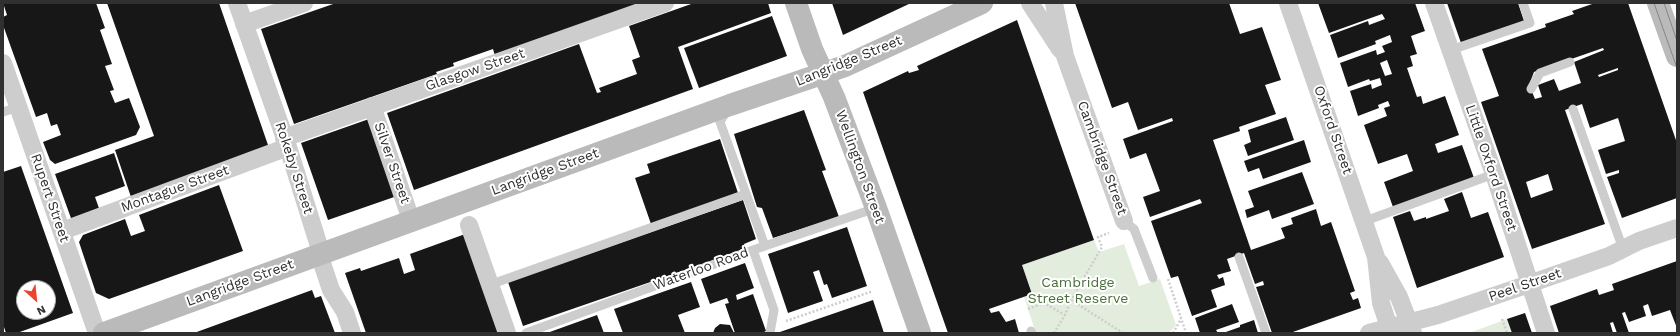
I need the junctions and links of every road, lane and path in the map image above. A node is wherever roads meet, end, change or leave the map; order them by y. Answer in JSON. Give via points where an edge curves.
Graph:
{"nodes":[{"id":1,"x":237,"y":3,"type":"edge"},
{"id":2,"x":304,"y":3,"type":"edge"},
{"id":3,"x":665,"y":3,"type":"edge"},
{"id":4,"x":796,"y":3,"type":"edge"},
{"id":5,"x":982,"y":3,"type":"edge"},
{"id":6,"x":1030,"y":3,"type":"edge"},
{"id":7,"x":1054,"y":3,"type":"edge"},
{"id":8,"x":1288,"y":3,"type":"edge"},
{"id":9,"x":1434,"y":3,"type":"edge"},
{"id":10,"x":1523,"y":3,"type":"edge"},
{"id":11,"x":1658,"y":3,"type":"edge"},
{"id":12,"x":244,"y":24,"type":"junction"},
{"id":13,"x":1451,"y":50,"type":"junction"},
{"id":14,"x":1064,"y":56,"type":"junction"},
{"id":15,"x":1677,"y":56,"type":"edge"},
{"id":16,"x":1570,"y":62,"type":"dead end"},
{"id":17,"x":3,"y":63,"type":"edge"},
{"id":18,"x":823,"y":74,"type":"junction"},
{"id":19,"x":1531,"y":89,"type":"dead end"},
{"id":20,"x":730,"y":105,"type":"junction"},
{"id":21,"x":372,"y":106,"type":"junction"},
{"id":22,"x":1573,"y":109,"type":"dead end"},
{"id":23,"x":11,"y":110,"type":"edge"},
{"id":24,"x":286,"y":143,"type":"junction"},
{"id":25,"x":1494,"y":174,"type":"junction"},
{"id":26,"x":746,"y":194,"type":"junction"},
{"id":27,"x":876,"y":208,"type":"junction"},
{"id":28,"x":411,"y":220,"type":"junction"},
{"id":29,"x":1124,"y":221,"type":"joint"},
{"id":30,"x":1365,"y":222,"type":"junction"},
{"id":31,"x":469,"y":225,"type":"dead end"},
{"id":32,"x":1677,"y":228,"type":"edge"},
{"id":33,"x":62,"y":231,"type":"junction"},
{"id":34,"x":1098,"y":237,"type":"dead end"},
{"id":35,"x":765,"y":246,"type":"junction"},
{"id":36,"x":1623,"y":249,"type":"junction"},
{"id":37,"x":753,"y":250,"type":"junction"},
{"id":38,"x":321,"y":253,"type":"junction"},
{"id":39,"x":1239,"y":257,"type":"dead end"},
{"id":40,"x":1376,"y":257,"type":"junction"},
{"id":41,"x":1166,"y":274,"type":"dead end"},
{"id":42,"x":1153,"y":278,"type":"dead end"},
{"id":43,"x":490,"y":284,"type":"junction"},
{"id":44,"x":1529,"y":284,"type":"junction"},
{"id":45,"x":873,"y":291,"type":"dead end"},
{"id":46,"x":1071,"y":300,"type":"junction"},
{"id":47,"x":1028,"y":309,"type":"dead end"},
{"id":48,"x":1065,"y":315,"type":"junction"},
{"id":49,"x":1181,"y":319,"type":"junction"},
{"id":50,"x":1502,"y":319,"type":"dead end"},
{"id":51,"x":1411,"y":328,"type":"edge"},
{"id":52,"x":770,"y":330,"type":"edge"},
{"id":53,"x":1390,"y":330,"type":"edge"},
{"id":54,"x":97,"y":333,"type":"edge"},
{"id":55,"x":104,"y":333,"type":"edge"},
{"id":56,"x":352,"y":333,"type":"edge"},
{"id":57,"x":507,"y":333,"type":"edge"},
{"id":58,"x":526,"y":333,"type":"edge"},
{"id":59,"x":920,"y":333,"type":"edge"},
{"id":60,"x":1054,"y":333,"type":"edge"},
{"id":61,"x":1123,"y":333,"type":"edge"},
{"id":62,"x":1173,"y":333,"type":"edge"},
{"id":63,"x":1186,"y":333,"type":"edge"},
{"id":64,"x":1266,"y":333,"type":"edge"},
{"id":65,"x":1370,"y":333,"type":"edge"},
{"id":66,"x":1507,"y":333,"type":"edge"},
{"id":67,"x":1546,"y":333,"type":"edge"}],
"edges":[{"from":1,"to":12,"type":"street","name":"Rokeby Street"},
{"from":2,"to":12,"type":"street"},
{"from":3,"to":21,"type":"street","name":"Glasgow Street"},
{"from":4,"to":18,"type":"street","name":"Wellington Street"},
{"from":5,"to":18,"type":"street","name":"Langridge Street","via":[[851,64]]},
{"from":6,"to":14,"type":"street","name":"Cambridge Street"},
{"from":7,"to":14,"type":"street","name":"Cambridge Street"},
{"from":8,"to":30,"type":"street","name":"Oxford Street"},
{"from":9,"to":13,"type":"street","name":"Little Oxford Street"},
{"from":10,"to":13,"type":"lane","via":[[1530,23]]},
{"from":11,"to":15,"type":"street"},
{"from":12,"to":24,"type":"street","name":"Rokeby Street"},
{"from":13,"to":25,"type":"street","name":"Little Oxford Street","via":[[1476,108]]},
{"from":14,"to":29,"type":"street","name":"Cambridge Street"},
{"from":16,"to":19,"type":"lane","via":[[1540,73]]},
{"from":17,"to":23,"type":"street","name":"Rupert Street"},
{"from":18,"to":20,"type":"street","name":"Langridge Street"},
{"from":18,"to":27,"type":"street","name":"Wellington Street"},
{"from":20,"to":26,"type":"lane","via":[[720,122]]},
{"from":20,"to":28,"type":"street","name":"Langridge Street"},
{"from":21,"to":24,"type":"street","name":"Glasgow Street"},
{"from":21,"to":28,"type":"street","name":"Silver Street"},
{"from":22,"to":36,"type":"lane"},
{"from":23,"to":33,"type":"street","name":"Rupert Street"},
{"from":24,"to":33,"type":"street","name":"Montague Street"},
{"from":24,"to":38,"type":"street","name":"Rokeby Street"},
{"from":25,"to":30,"type":"lane"},
{"from":25,"to":44,"type":"street","name":"Little Oxford Street"},
{"from":26,"to":35,"type":"lane"},
{"from":26,"to":43,"type":"lane"},
{"from":27,"to":35,"type":"lane","name":"Waterloo Road"},
{"from":27,"to":59,"type":"street","name":"Wellington Street"},
{"from":28,"to":38,"type":"street","name":"Langridge Street"},
{"from":29,"to":42,"type":"lane","name":"Cambridge Street","via":[[1134,229]]},
{"from":30,"to":40,"type":"street","name":"Oxford Street"},
{"from":31,"to":43,"type":"street"},
{"from":32,"to":36,"type":"street","name":"Peel Street"},
{"from":33,"to":54,"type":"street","name":"Rupert Street"},
{"from":34,"to":46,"type":"path","via":[[1102,247]]},
{"from":35,"to":37,"type":"lane","name":"Waterloo Road"},
{"from":36,"to":44,"type":"street","name":"Peel Street"},
{"from":37,"to":52,"type":"lane","via":[[774,310]]},
{"from":37,"to":58,"type":"lane","name":"Waterloo Road"},
{"from":38,"to":55,"type":"street","name":"Langridge Street"},
{"from":38,"to":56,"type":"street","name":"Rokeby Street","via":[[332,290]]},
{"from":39,"to":64,"type":"lane"},
{"from":40,"to":51,"type":"street","name":"Oxford Street","via":[[1399,297]]},
{"from":40,"to":53,"type":"street","name":"Oxford Street","via":[[1381,303]]},
{"from":41,"to":49,"type":"path"},
{"from":43,"to":57,"type":"street"},
{"from":44,"to":51,"type":"street","name":"Peel Street","via":[[1438,315]]},
{"from":44,"to":67,"type":"street","name":"Little Oxford Street"},
{"from":45,"to":52,"type":"path"},
{"from":46,"to":48,"type":"path"},
{"from":46,"to":61,"type":"path"},
{"from":47,"to":48,"type":"path","via":[[1044,303]]},
{"from":48,"to":60,"type":"path"},
{"from":49,"to":62,"type":"path"},
{"from":49,"to":63,"type":"path"},
{"from":50,"to":66,"type":"path"},
{"from":51,"to":53,"type":"street","name":"Peel Street"},
{"from":53,"to":65,"type":"street","name":"Peel Street"}]}
